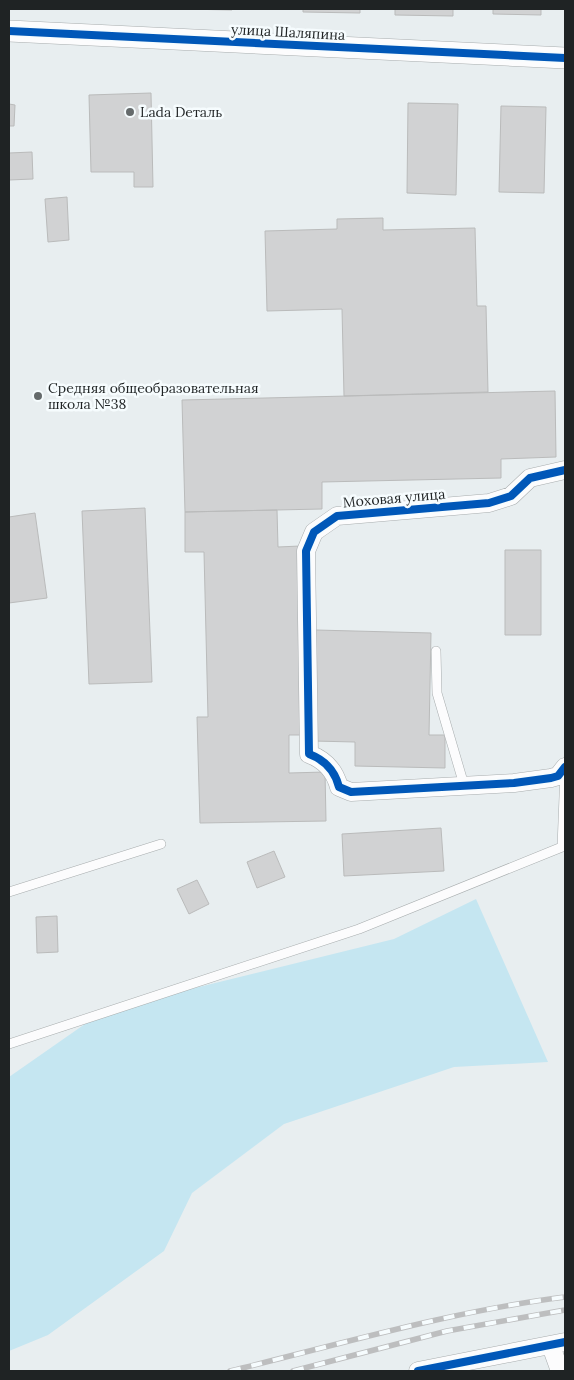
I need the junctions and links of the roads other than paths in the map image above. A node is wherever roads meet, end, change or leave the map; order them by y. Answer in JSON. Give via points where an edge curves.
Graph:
{"nodes":[{"id":1,"x":9,"y":31,"type":"edge"},
{"id":2,"x":565,"y":58,"type":"edge"},
{"id":3,"x":565,"y":470,"type":"edge"},
{"id":4,"x":436,"y":651,"type":"dead end"},
{"id":5,"x":565,"y":768,"type":"edge"},
{"id":6,"x":464,"y":785,"type":"junction"},
{"id":7,"x":161,"y":844,"type":"dead end"},
{"id":8,"x":9,"y":892,"type":"edge"},
{"id":9,"x":9,"y":1044,"type":"edge"},
{"id":10,"x":558,"y":1344,"type":"edge"},
{"id":11,"x":418,"y":1371,"type":"edge"},
{"id":12,"x":560,"y":1371,"type":"edge"}],
"edges":[{"from":1,"to":2,"type":"street","name":"улица Шаляпина"},
{"from":3,"to":6,"type":"street","name":"Моховая улица","via":[[530,478],[511,496],[489,503],[336,516],[314,532],[306,551],[309,754],[320,758],[335,773],[340,787],[351,792]]},
{"from":4,"to":6,"type":"lane","via":[[437,693]]},
{"from":5,"to":6,"type":"street","via":[[551,778]]},
{"from":5,"to":9,"type":"lane","via":[[562,848],[359,929]]},
{"from":7,"to":8,"type":"lane"},
{"from":10,"to":11,"type":"street"},
{"from":10,"to":12,"type":"street"}]}
